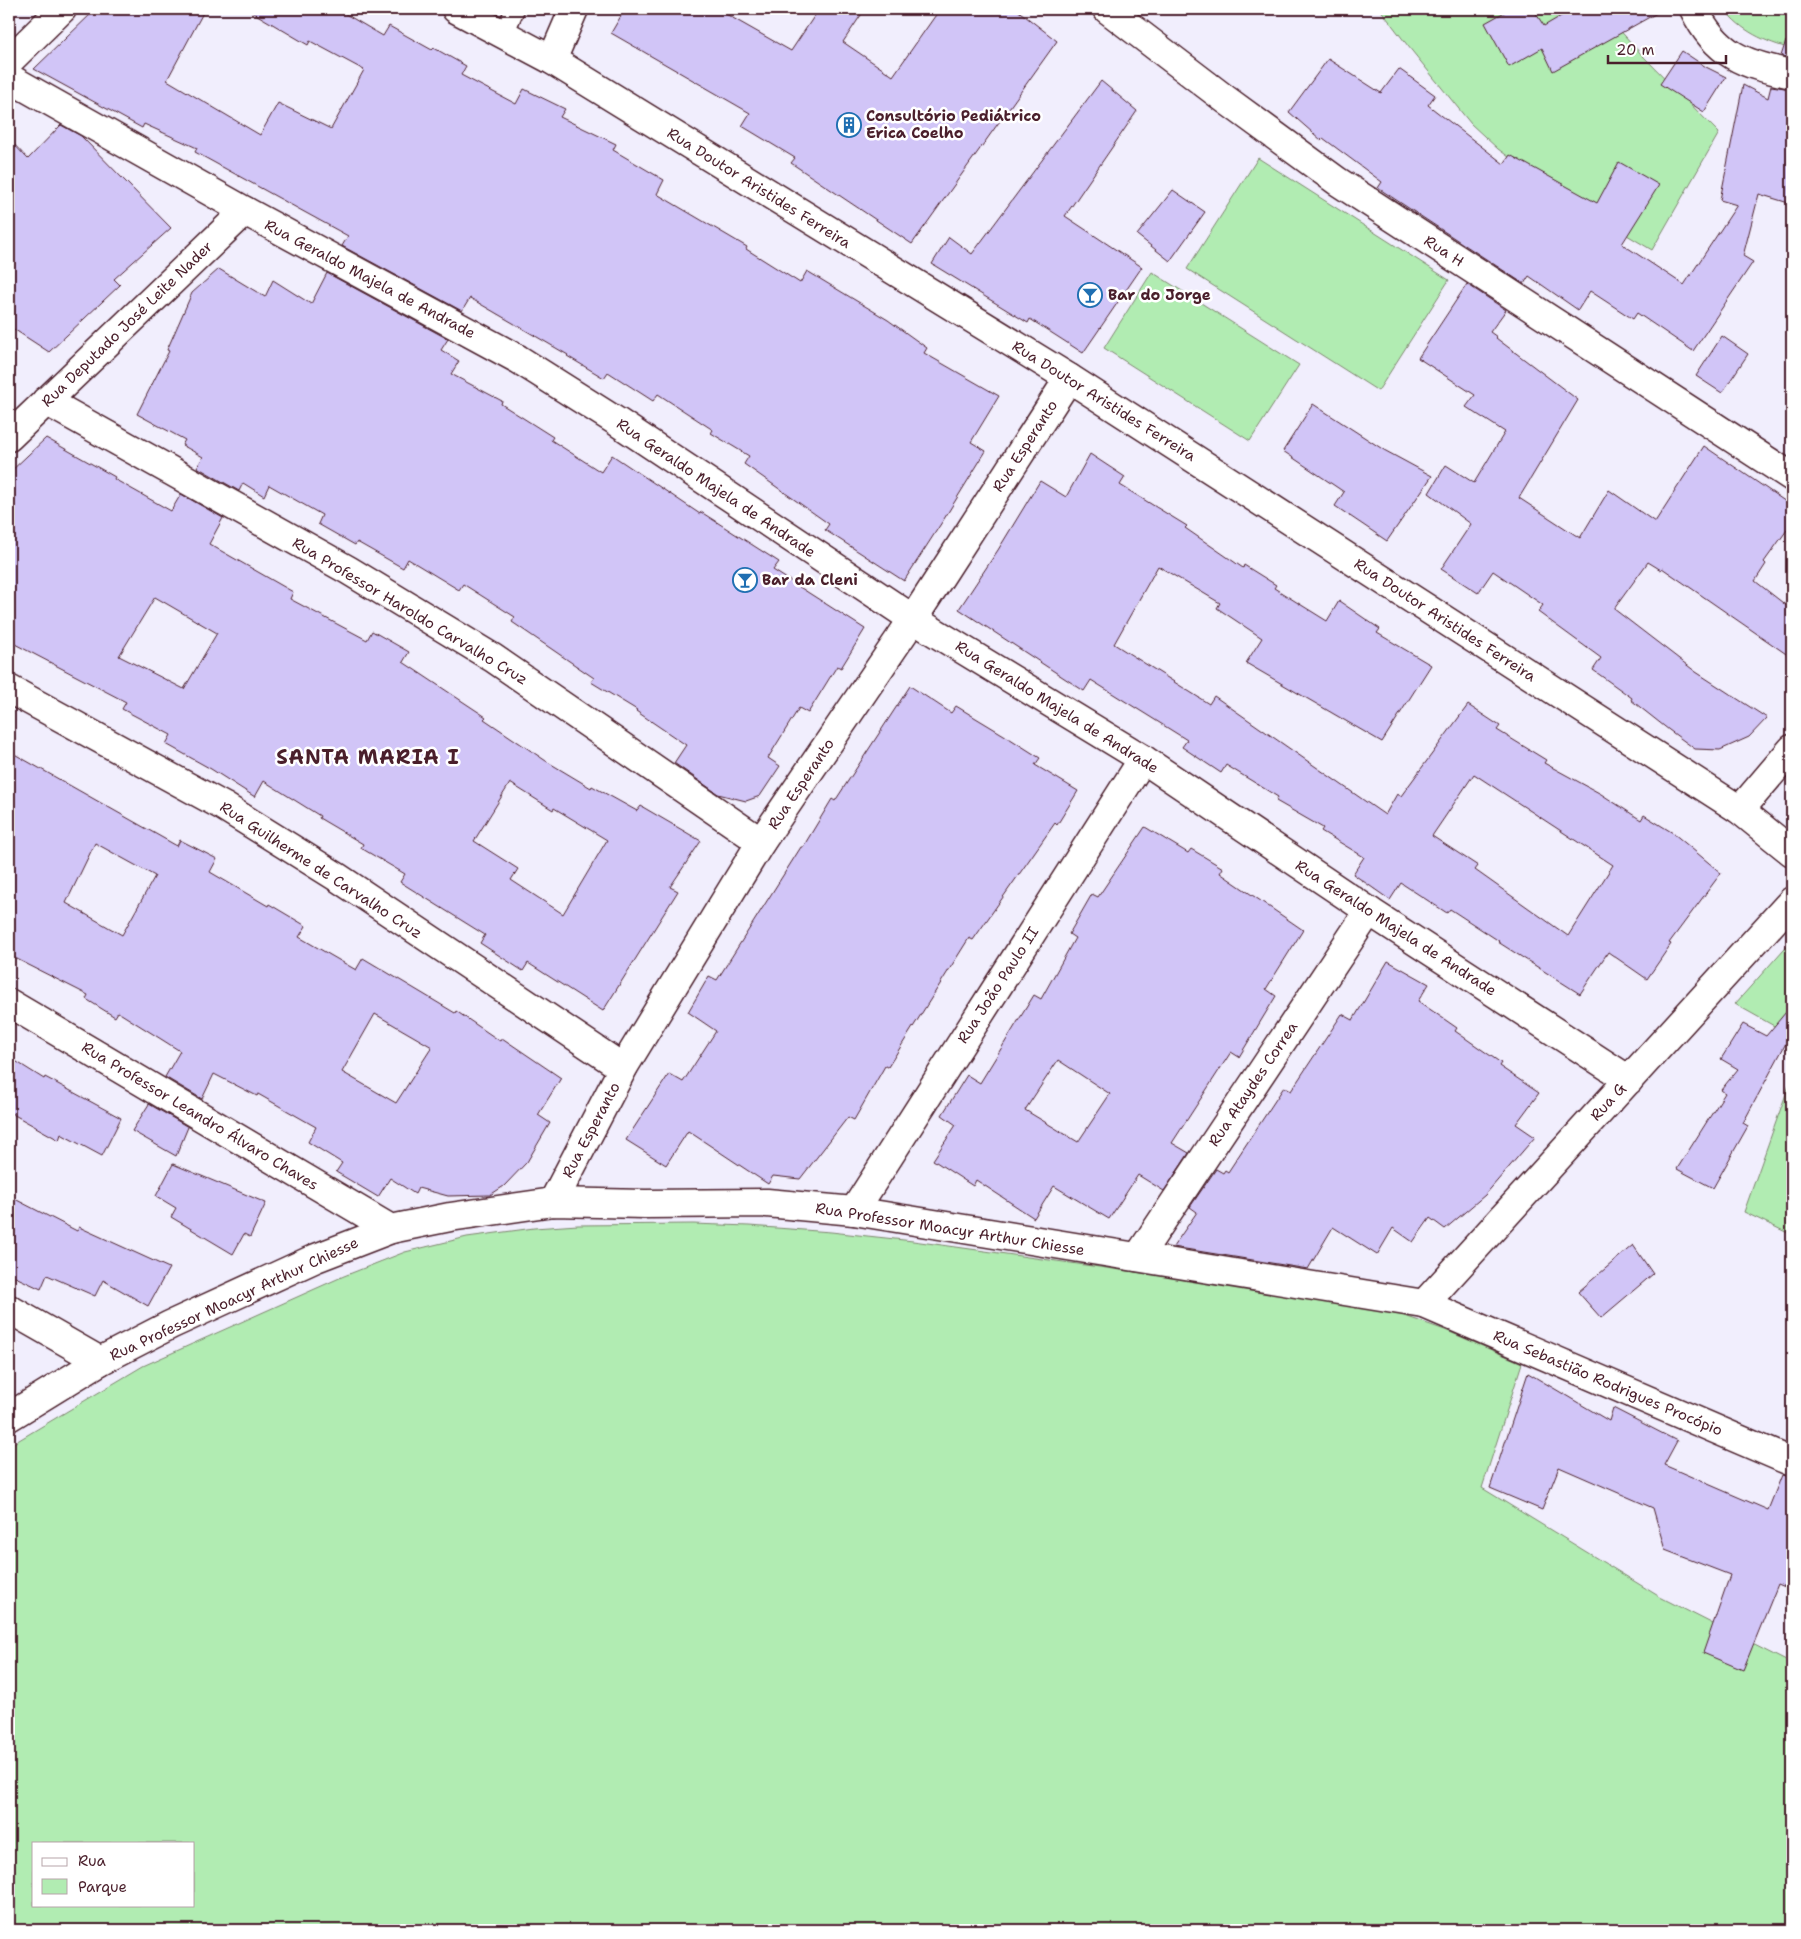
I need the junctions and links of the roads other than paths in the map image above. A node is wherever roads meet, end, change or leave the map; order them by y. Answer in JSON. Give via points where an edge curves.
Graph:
{"nodes":[{"id":1,"x":62,"y":9,"type":"edge"},
{"id":2,"x":456,"y":9,"type":"edge"},
{"id":3,"x":515,"y":9,"type":"edge"},
{"id":4,"x":574,"y":9,"type":"edge"},
{"id":5,"x":1107,"y":9,"type":"edge"},
{"id":6,"x":1694,"y":9,"type":"edge"},
{"id":7,"x":504,"y":34,"type":"junction"},
{"id":8,"x":9,"y":60,"type":"edge"},
{"id":9,"x":552,"y":60,"type":"junction"},
{"id":10,"x":1792,"y":74,"type":"edge"},
{"id":11,"x":9,"y":78,"type":"edge"},
{"id":12,"x":245,"y":212,"type":"junction"},
{"id":13,"x":1069,"y":378,"type":"junction"},
{"id":14,"x":46,"y":401,"type":"junction"},
{"id":15,"x":9,"y":437,"type":"edge"},
{"id":16,"x":1792,"y":477,"type":"edge"},
{"id":17,"x":913,"y":619,"type":"junction"},
{"id":18,"x":9,"y":689,"type":"edge"},
{"id":19,"x":1792,"y":750,"type":"edge"},
{"id":20,"x":1142,"y":759,"type":"junction"},
{"id":21,"x":1740,"y":810,"type":"junction"},
{"id":22,"x":761,"y":842,"type":"junction"},
{"id":23,"x":1792,"y":852,"type":"edge"},
{"id":24,"x":1792,"y":901,"type":"edge"},
{"id":25,"x":1369,"y":911,"type":"junction"},
{"id":26,"x":9,"y":1003,"type":"edge"},
{"id":27,"x":623,"y":1068,"type":"junction"},
{"id":28,"x":1629,"y":1080,"type":"junction"},
{"id":29,"x":553,"y":1202,"type":"junction"},
{"id":30,"x":854,"y":1211,"type":"junction"},
{"id":31,"x":391,"y":1229,"type":"junction"},
{"id":32,"x":1138,"y":1257,"type":"junction"},
{"id":33,"x":1424,"y":1304,"type":"junction"},
{"id":34,"x":9,"y":1309,"type":"edge"},
{"id":35,"x":100,"y":1361,"type":"junction"},
{"id":36,"x":9,"y":1417,"type":"edge"},
{"id":37,"x":1792,"y":1462,"type":"edge"}],
"edges":[{"from":1,"to":8,"type":"street"},
{"from":2,"to":7,"type":"street","name":"Rua Doutor Aristides Ferreira"},
{"from":3,"to":7,"type":"lane"},
{"from":4,"to":9,"type":"street"},
{"from":5,"to":16,"type":"street","name":"Rua H","via":[[1337,181]]},
{"from":6,"to":10,"type":"street","via":[[1711,37],[1728,52],[1753,66]]},
{"from":7,"to":9,"type":"street","name":"Rua Doutor Aristides Ferreira"},
{"from":9,"to":13,"type":"street","name":"Rua Doutor Aristides Ferreira"},
{"from":11,"to":12,"type":"street","name":"Rua Geraldo Majela de Andrade"},
{"from":12,"to":14,"type":"street","name":"Rua Deputado José Leite Nader"},
{"from":12,"to":17,"type":"street","name":"Rua Geraldo Majela de Andrade","via":[[518,359]]},
{"from":13,"to":17,"type":"street","name":"Rua Esperanto"},
{"from":13,"to":21,"type":"street","name":"Rua Doutor Aristides Ferreira"},
{"from":14,"to":15,"type":"street","name":"Rua Deputado José Leite Nader"},
{"from":14,"to":22,"type":"street","name":"Rua Professor Haroldo Carvalho Cruz","via":[[348,570],[494,658]]},
{"from":17,"to":20,"type":"street","name":"Rua Geraldo Majela de Andrade"},
{"from":17,"to":22,"type":"street","name":"Rua Esperanto"},
{"from":18,"to":27,"type":"street","name":"Rua Guilherme de Carvalho Cruz","via":[[231,811],[337,877]]},
{"from":19,"to":21,"type":"street"},
{"from":20,"to":25,"type":"street","name":"Rua Geraldo Majela de Andrade"},
{"from":20,"to":30,"type":"street","name":"Rua João Paulo II"},
{"from":21,"to":23,"type":"street","name":"Rua Doutor Aristides Ferreira"},
{"from":22,"to":27,"type":"street","name":"Rua Esperanto"},
{"from":24,"to":28,"type":"street","name":"Rua G"},
{"from":25,"to":28,"type":"street","name":"Rua Geraldo Majela de Andrade"},
{"from":25,"to":32,"type":"street","name":"Rua Ataydes Correa"},
{"from":26,"to":31,"type":"street","name":"Rua Professor Leandro Álvaro Chaves"},
{"from":27,"to":29,"type":"street","name":"Rua Esperanto"},
{"from":28,"to":33,"type":"street","name":"Rua G"},
{"from":29,"to":30,"type":"street","name":"Rua Professor Moacyr Arthur Chiesse","via":[[767,1204]]},
{"from":29,"to":31,"type":"street","name":"Rua Professor Moacyr Arthur Chiesse"},
{"from":30,"to":32,"type":"street","name":"Rua Professor Moacyr Arthur Chiesse"},
{"from":31,"to":35,"type":"street","name":"Rua Professor Moacyr Arthur Chiesse","via":[[316,1258]]},
{"from":32,"to":33,"type":"street","name":"Rua Professor Moacyr Arthur Chiesse"},
{"from":33,"to":37,"type":"street","name":"Rua Sebastião Rodrigues Procópio"},
{"from":34,"to":35,"type":"street"},
{"from":35,"to":36,"type":"street","name":"Rua Professor Moacyr Arthur Chiesse"}]}
